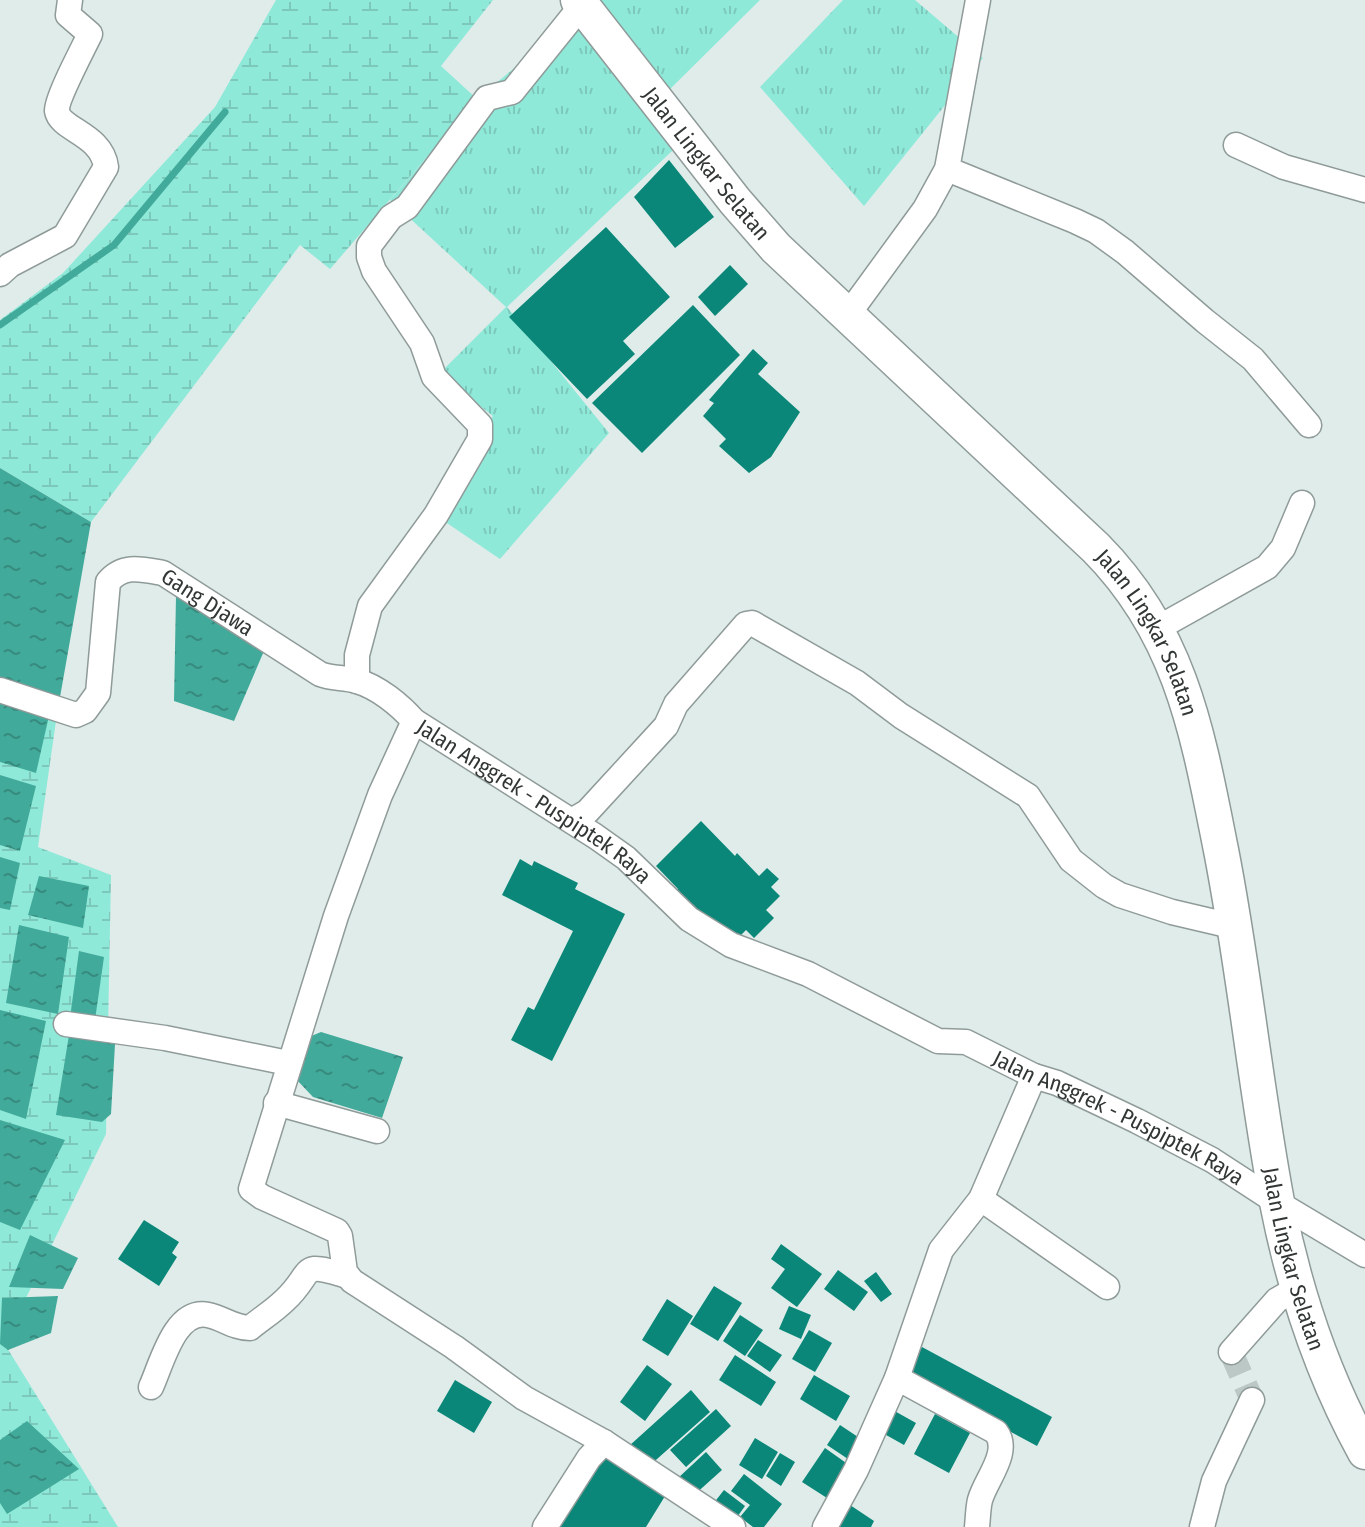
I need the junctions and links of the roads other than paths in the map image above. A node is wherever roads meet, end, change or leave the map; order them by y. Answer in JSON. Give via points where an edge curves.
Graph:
{"nodes":[{"id":1,"x":70,"y":0,"type":"edge"},
{"id":2,"x":978,"y":0,"type":"edge"},
{"id":3,"x":580,"y":2,"type":"edge"},
{"id":4,"x":1236,"y":145,"type":"dead end"},
{"id":5,"x":947,"y":169,"type":"junction"},
{"id":6,"x":1365,"y":190,"type":"edge"},
{"id":7,"x":0,"y":274,"type":"edge"},
{"id":8,"x":847,"y":316,"type":"junction"},
{"id":9,"x":1309,"y":425,"type":"dead end"},
{"id":10,"x":1302,"y":503,"type":"dead end"},
{"id":11,"x":1158,"y":628,"type":"junction"},
{"id":12,"x":357,"y":681,"type":"junction"},
{"id":13,"x":0,"y":690,"type":"edge"},
{"id":14,"x":414,"y":721,"type":"junction"},
{"id":15,"x":573,"y":820,"type":"junction"},
{"id":16,"x":1236,"y":927,"type":"junction"},
{"id":17,"x":66,"y":1024,"type":"dead end"},
{"id":18,"x":288,"y":1063,"type":"junction"},
{"id":19,"x":1034,"y":1076,"type":"junction"},
{"id":20,"x":276,"y":1103,"type":"junction"},
{"id":21,"x":377,"y":1131,"type":"dead end"},
{"id":22,"x":981,"y":1199,"type":"junction"},
{"id":23,"x":1278,"y":1203,"type":"junction"},
{"id":24,"x":1365,"y":1255,"type":"edge"},
{"id":25,"x":347,"y":1276,"type":"junction"},
{"id":26,"x":1107,"y":1287,"type":"dead end"},
{"id":27,"x":1298,"y":1288,"type":"junction"},
{"id":28,"x":1231,"y":1352,"type":"dead end"},
{"id":29,"x":897,"y":1378,"type":"junction"},
{"id":30,"x":151,"y":1387,"type":"dead end"},
{"id":31,"x":1252,"y":1400,"type":"dead end"},
{"id":32,"x":604,"y":1442,"type":"junction"},
{"id":33,"x":1365,"y":1452,"type":"edge"},
{"id":34,"x":545,"y":1527,"type":"edge"},
{"id":35,"x":733,"y":1527,"type":"edge"},
{"id":36,"x":825,"y":1527,"type":"edge"},
{"id":37,"x":977,"y":1527,"type":"edge"},
{"id":38,"x":1202,"y":1527,"type":"edge"}],
"edges":[{"from":1,"to":7,"type":"street","via":[[68,15],[90,34],[57,110],[62,120],[94,141],[106,167],[65,236]]},
{"from":2,"to":5,"type":"street"},
{"from":3,"to":8,"type":"main road","name":"Jalan Lingkar Selatan","via":[[735,201]]},
{"from":3,"to":12,"type":"street","via":[[512,92],[487,98],[407,207],[391,217],[369,246],[374,271],[422,343],[434,377],[480,425],[480,439],[436,515],[370,606],[357,655]]},
{"from":4,"to":6,"type":"street","via":[[1284,167]]},
{"from":5,"to":8,"type":"street","via":[[925,209]]},
{"from":5,"to":9,"type":"street","via":[[1096,231],[1253,359]]},
{"from":8,"to":11,"type":"main road","name":"Jalan Lingkar Selatan","via":[[1123,575]]},
{"from":10,"to":11,"type":"street","via":[[1283,548],[1267,567]]},
{"from":11,"to":16,"type":"main road","name":"Jalan Lingkar Selatan","via":[[1200,744]]},
{"from":12,"to":13,"type":"street","name":"Gang Djawa","via":[[320,674],[163,573],[123,569],[108,582],[98,693],[85,711],[76,715]]},
{"from":12,"to":14,"type":"street","name":"Gang Djawa","via":[[399,705]]},
{"from":14,"to":15,"type":"street","name":"Jalan Anggrek - Puspiptek Raya"},
{"from":14,"to":18,"type":"street","name":"Jalan Anggrek - Puspiptek Raya","via":[[380,795]]},
{"from":15,"to":16,"type":"street","via":[[587,812],[666,726],[676,704],[752,623],[857,683],[1028,796],[1071,860],[1104,886],[1172,912]]},
{"from":15,"to":19,"type":"street","name":"Jalan Anggrek - Puspiptek Raya","via":[[626,858],[689,919],[731,945],[808,974],[938,1041],[966,1042]]},
{"from":16,"to":23,"type":"main road","name":"Jalan Lingkar Selatan"},
{"from":17,"to":18,"type":"street"},
{"from":18,"to":20,"type":"street","name":"Jalan Anggrek - Puspiptek Raya"},
{"from":19,"to":22,"type":"street"},
{"from":19,"to":23,"type":"street","name":"Jalan Anggrek - Puspiptek Raya","via":[[1212,1160]]},
{"from":20,"to":21,"type":"street"},
{"from":20,"to":25,"type":"street","name":"Jalan Anggrek - Puspiptek Raya","via":[[251,1189],[337,1231]]},
{"from":22,"to":26,"type":"street"},
{"from":22,"to":29,"type":"street","via":[[941,1250]]},
{"from":23,"to":24,"type":"street","name":"Jalan Anggrek - Puspiptek Raya"},
{"from":23,"to":27,"type":"main road","name":"Jalan Lingkar Selatan"},
{"from":25,"to":30,"type":"street","via":[[311,1269],[288,1298],[250,1328],[207,1314],[190,1315],[180,1323]]},
{"from":25,"to":32,"type":"street","via":[[524,1398]]},
{"from":27,"to":28,"type":"street","via":[[1277,1300]]},
{"from":27,"to":33,"type":"main road","name":"Jalan Lingkar Selatan","via":[[1316,1347]]},
{"from":29,"to":36,"type":"street"},
{"from":29,"to":37,"type":"street","via":[[1001,1439],[1001,1452],[980,1500]]},
{"from":31,"to":38,"type":"street","via":[[1214,1481]]},
{"from":32,"to":34,"type":"street"},
{"from":32,"to":35,"type":"street"}]}
